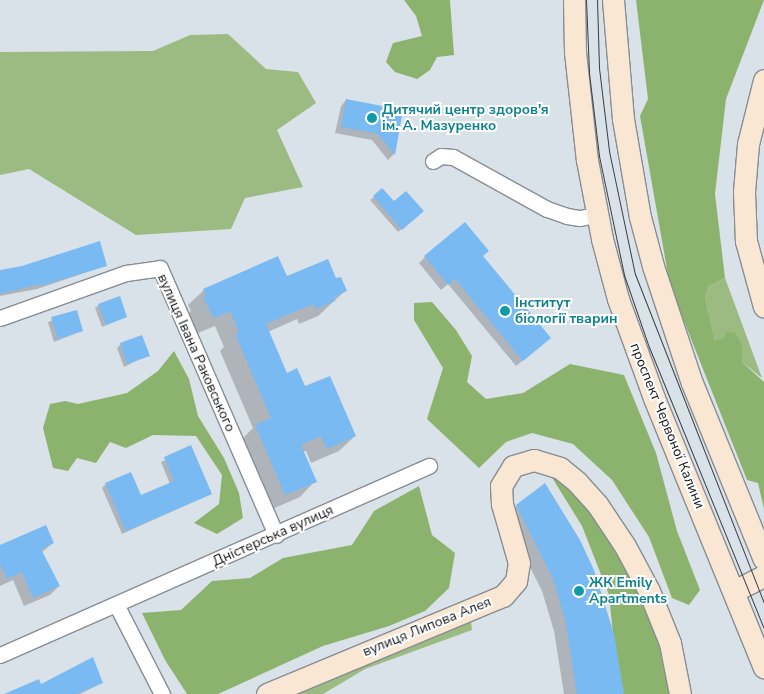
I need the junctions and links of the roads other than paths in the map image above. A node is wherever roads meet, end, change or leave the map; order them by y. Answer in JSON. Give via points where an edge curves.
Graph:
{"nodes":[{"id":1,"x":574,"y":0,"type":"edge"},
{"id":2,"x":613,"y":0,"type":"edge"},
{"id":3,"x":764,"y":80,"type":"edge"},
{"id":4,"x":433,"y":161,"type":"dead end"},
{"id":5,"x":596,"y":215,"type":"junction"},
{"id":6,"x":764,"y":307,"type":"edge"},
{"id":7,"x":0,"y":318,"type":"edge"},
{"id":8,"x":429,"y":466,"type":"dead end"},
{"id":9,"x":276,"y":535,"type":"junction"},
{"id":10,"x":764,"y":559,"type":"edge"},
{"id":11,"x":764,"y":576,"type":"edge"},
{"id":12,"x":734,"y":591,"type":"junction"},
{"id":13,"x":117,"y":606,"type":"junction"},
{"id":14,"x":0,"y":655,"type":"edge"},
{"id":15,"x":764,"y":667,"type":"edge"},
{"id":16,"x":162,"y":694,"type":"edge"},
{"id":17,"x":267,"y":694,"type":"edge"},
{"id":18,"x":680,"y":694,"type":"edge"}],
"edges":[{"from":1,"to":5,"type":"main road","name":"проспект Червоної Калини","via":[[579,101]]},
{"from":2,"to":10,"type":"main road","via":[[623,119],[640,217],[653,266],[692,383]]},
{"from":3,"to":6,"type":"main road","via":[[748,144],[744,192],[746,241]]},
{"from":4,"to":5,"type":"street","via":[[441,156],[453,157],[547,209],[580,218]]},
{"from":5,"to":12,"type":"main road","name":"проспект Червоної Калини","via":[[631,338]]},
{"from":7,"to":9,"type":"street","name":"вулиця Івана Раковського","via":[[126,273],[160,268]]},
{"from":8,"to":9,"type":"street","name":"Дністерська вулиця"},
{"from":9,"to":13,"type":"street","name":"Дністерська вулиця"},
{"from":11,"to":12,"type":"main road"},
{"from":12,"to":15,"type":"main road","name":"проспект Червоної Калини"},
{"from":13,"to":14,"type":"street","name":"Дністерська вулиця"},
{"from":13,"to":16,"type":"street"},
{"from":17,"to":18,"type":"main road","name":"вулиця Липова Алея","via":[[503,596],[516,581],[519,563],[502,504],[501,486],[513,466],[534,460],[560,468],[577,482],[597,504],[625,546],[649,591],[670,643]]}]}
